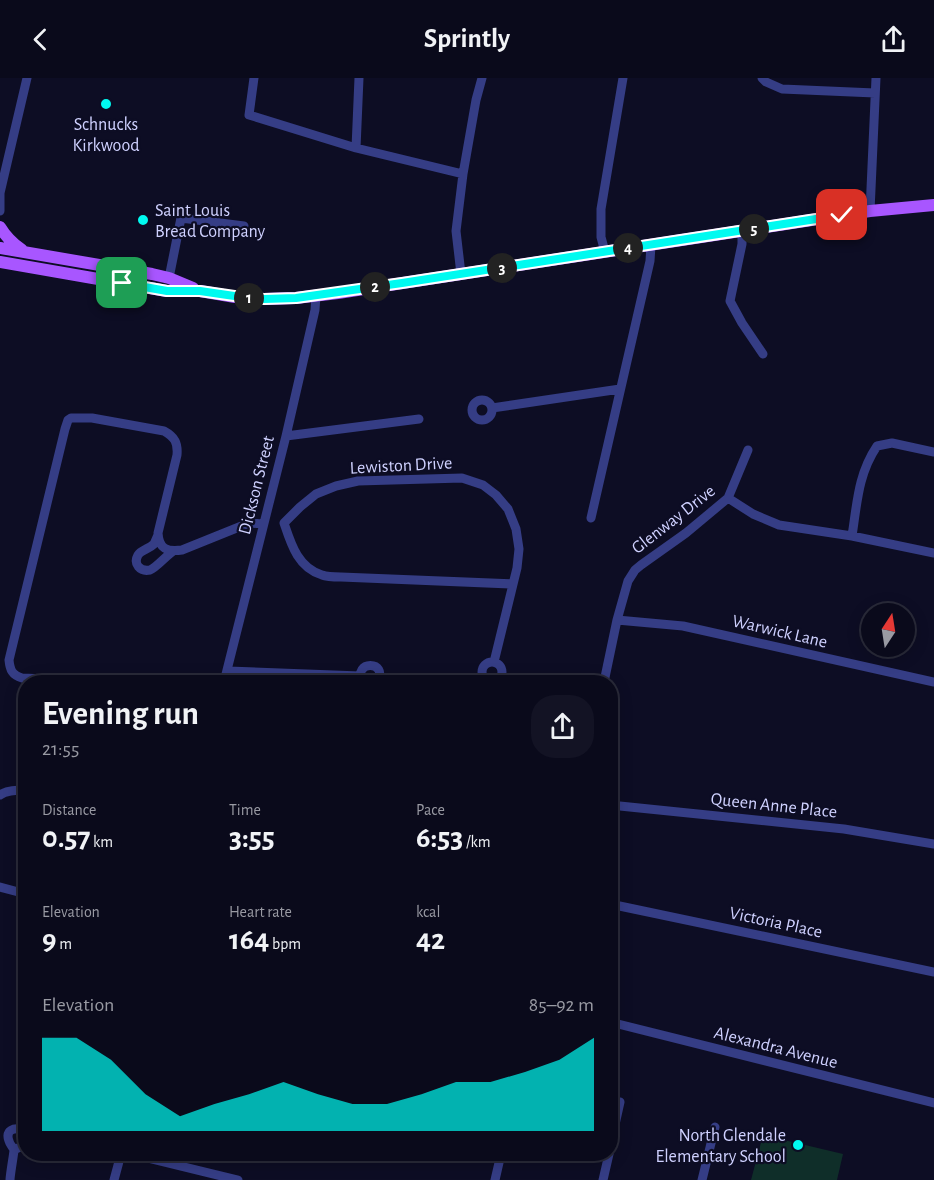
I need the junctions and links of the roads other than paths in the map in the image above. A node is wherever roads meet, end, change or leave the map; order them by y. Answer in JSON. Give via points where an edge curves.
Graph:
{"nodes":[{"id":1,"x":27,"y":78,"type":"edge"},
{"id":2,"x":254,"y":78,"type":"edge"},
{"id":3,"x":359,"y":78,"type":"edge"},
{"id":4,"x":482,"y":78,"type":"edge"},
{"id":5,"x":623,"y":78,"type":"edge"},
{"id":6,"x":762,"y":78,"type":"edge"},
{"id":7,"x":876,"y":78,"type":"edge"},
{"id":8,"x":875,"y":93,"type":"junction"},
{"id":9,"x":356,"y":148,"type":"junction"},
{"id":10,"x":463,"y":174,"type":"junction"},
{"id":11,"x":0,"y":193,"type":"edge"},
{"id":12,"x":934,"y":205,"type":"edge"},
{"id":13,"x":0,"y":211,"type":"edge"},
{"id":14,"x":870,"y":211,"type":"junction"},
{"id":15,"x":244,"y":226,"type":"dead end"},
{"id":16,"x":0,"y":227,"type":"edge"},
{"id":17,"x":742,"y":231,"type":"junction"},
{"id":18,"x":651,"y":245,"type":"junction"},
{"id":19,"x":0,"y":248,"type":"edge"},
{"id":20,"x":26,"y":252,"type":"junction"},
{"id":21,"x":605,"y":252,"type":"junction"},
{"id":22,"x":0,"y":262,"type":"edge"},
{"id":23,"x":14,"y":264,"type":"junction"},
{"id":24,"x":0,"y":270,"type":"edge"},
{"id":25,"x":461,"y":274,"type":"junction"},
{"id":26,"x":170,"y":278,"type":"junction"},
{"id":27,"x":200,"y":291,"type":"junction"},
{"id":28,"x":316,"y":295,"type":"junction"},
{"id":29,"x":763,"y":354,"type":"dead end"},
{"id":30,"x":621,"y":389,"type":"junction"},
{"id":31,"x":492,"y":408,"type":"dead end"},
{"id":32,"x":419,"y":419,"type":"dead end"},
{"id":33,"x":286,"y":436,"type":"junction"},
{"id":34,"x":748,"y":450,"type":"dead end"},
{"id":35,"x":934,"y":452,"type":"edge"},
{"id":36,"x":728,"y":498,"type":"junction"},
{"id":37,"x":591,"y":518,"type":"dead end"},
{"id":38,"x":264,"y":521,"type":"junction"},
{"id":39,"x":284,"y":523,"type":"junction"},
{"id":40,"x":158,"y":535,"type":"junction"},
{"id":41,"x":852,"y":536,"type":"junction"},
{"id":42,"x":172,"y":552,"type":"junction"},
{"id":43,"x":934,"y":553,"type":"edge"},
{"id":44,"x":513,"y":584,"type":"junction"},
{"id":45,"x":617,"y":620,"type":"junction"},
{"id":46,"x":494,"y":662,"type":"dead end"},
{"id":47,"x":228,"y":671,"type":"junction"},
{"id":48,"x":227,"y":675,"type":"edge"},
{"id":49,"x":295,"y":675,"type":"edge"},
{"id":50,"x":363,"y":675,"type":"edge"},
{"id":51,"x":380,"y":675,"type":"edge"},
{"id":52,"x":605,"y":675,"type":"edge"},
{"id":53,"x":18,"y":677,"type":"edge"},
{"id":54,"x":934,"y":682,"type":"edge"},
{"id":55,"x":18,"y":790,"type":"edge"},
{"id":56,"x":0,"y":795,"type":"edge"},
{"id":57,"x":618,"y":806,"type":"edge"},
{"id":58,"x":934,"y":844,"type":"edge"},
{"id":59,"x":0,"y":887,"type":"edge"},
{"id":60,"x":18,"y":892,"type":"edge"},
{"id":61,"x":618,"y":906,"type":"edge"},
{"id":62,"x":934,"y":972,"type":"edge"},
{"id":63,"x":618,"y":1024,"type":"edge"},
{"id":64,"x":620,"y":1102,"type":"dead end"},
{"id":65,"x":934,"y":1103,"type":"edge"},
{"id":66,"x":618,"y":1111,"type":"edge"},
{"id":67,"x":715,"y":1127,"type":"dead end"},
{"id":68,"x":18,"y":1129,"type":"edge"},
{"id":69,"x":18,"y":1148,"type":"edge"},
{"id":70,"x":14,"y":1150,"type":"junction"},
{"id":71,"x":119,"y":1161,"type":"edge"},
{"id":72,"x":160,"y":1161,"type":"edge"},
{"id":73,"x":499,"y":1161,"type":"edge"},
{"id":74,"x":607,"y":1161,"type":"edge"},
{"id":75,"x":10,"y":1180,"type":"edge"},
{"id":76,"x":114,"y":1180,"type":"edge"},
{"id":77,"x":238,"y":1180,"type":"edge"},
{"id":78,"x":495,"y":1180,"type":"edge"},
{"id":79,"x":603,"y":1180,"type":"edge"},
{"id":80,"x":702,"y":1180,"type":"edge"}],
"edges":[{"from":1,"to":11,"type":"street"},
{"from":2,"to":9,"type":"street","via":[[249,115]]},
{"from":3,"to":9,"type":"street"},
{"from":4,"to":10,"type":"street"},
{"from":5,"to":21,"type":"street","via":[[601,209]]},
{"from":6,"to":8,"type":"street","via":[[782,88]]},
{"from":7,"to":8,"type":"street"},
{"from":8,"to":14,"type":"street"},
{"from":9,"to":10,"type":"street"},
{"from":10,"to":25,"type":"street","via":[[456,231]]},
{"from":11,"to":13,"type":"street"},
{"from":12,"to":14,"type":"main road"},
{"from":14,"to":17,"type":"main road"},
{"from":15,"to":26,"type":"street","via":[[181,218]]},
{"from":16,"to":20,"type":"main road","via":[[11,242]]},
{"from":17,"to":18,"type":"main road"},
{"from":17,"to":29,"type":"street","via":[[730,301]]},
{"from":18,"to":21,"type":"main road"},
{"from":18,"to":30,"type":"street"},
{"from":19,"to":20,"type":"main road"},
{"from":20,"to":26,"type":"main road"},
{"from":21,"to":25,"type":"main road"},
{"from":22,"to":23,"type":"main road"},
{"from":23,"to":24,"type":"main road"},
{"from":23,"to":27,"type":"main road","via":[[167,291]]},
{"from":25,"to":28,"type":"main road"},
{"from":26,"to":27,"type":"main road"},
{"from":27,"to":28,"type":"main road","via":[[264,299]]},
{"from":28,"to":33,"type":"street","name":"Dickson Street"},
{"from":30,"to":31,"type":"street"},
{"from":30,"to":37,"type":"street"},
{"from":32,"to":33,"type":"street"},
{"from":33,"to":38,"type":"street","name":"Dickson Street"},
{"from":34,"to":36,"type":"street","name":"Glenway Drive"},
{"from":35,"to":41,"type":"street","via":[[892,443],[877,446],[862,476]]},
{"from":36,"to":41,"type":"street","via":[[779,525]]},
{"from":36,"to":45,"type":"street","name":"Glenway Drive","via":[[635,570]]},
{"from":38,"to":39,"type":"street"},
{"from":38,"to":42,"type":"street"},
{"from":38,"to":47,"type":"street","name":"Dickson Street"},
{"from":39,"to":44,"type":"street","via":[[296,556],[322,575]]},
{"from":39,"to":44,"type":"street","name":"Lewiston Drive","via":[[316,494],[336,486],[382,479],[462,478],[483,485],[508,509],[519,549]]},
{"from":40,"to":42,"type":"street","via":[[162,546]]},
{"from":40,"to":42,"type":"street","via":[[152,546],[139,553],[140,569],[153,569]]},
{"from":40,"to":53,"type":"street","via":[[177,455],[176,441],[164,431],[92,418],[68,420],[9,660],[9,670]]},
{"from":41,"to":43,"type":"street"},
{"from":44,"to":46,"type":"street","name":"Lewiston Drive"},
{"from":45,"to":52,"type":"street","name":"Glenway Drive"},
{"from":45,"to":54,"type":"street","name":"Warwick Lane","via":[[683,626]]},
{"from":47,"to":48,"type":"street","name":"Dickson Street"},
{"from":47,"to":49,"type":"street"},
{"from":50,"to":51,"type":"street","via":[[364,667],[374,666]]},
{"from":55,"to":56,"type":"street"},
{"from":57,"to":58,"type":"street","name":"Queen Anne Place","via":[[844,829]]},
{"from":59,"to":60,"type":"street"},
{"from":61,"to":62,"type":"street","name":"Victoria Place"},
{"from":63,"to":65,"type":"street","name":"Alexandra Avenue"},
{"from":64,"to":66,"type":"street"},
{"from":67,"to":80,"type":"street"},
{"from":68,"to":70,"type":"street","via":[[8,1134]]},
{"from":69,"to":70,"type":"street"},
{"from":70,"to":75,"type":"street"},
{"from":71,"to":76,"type":"street"},
{"from":72,"to":77,"type":"street"},
{"from":73,"to":78,"type":"street"},
{"from":74,"to":79,"type":"street"}]}
